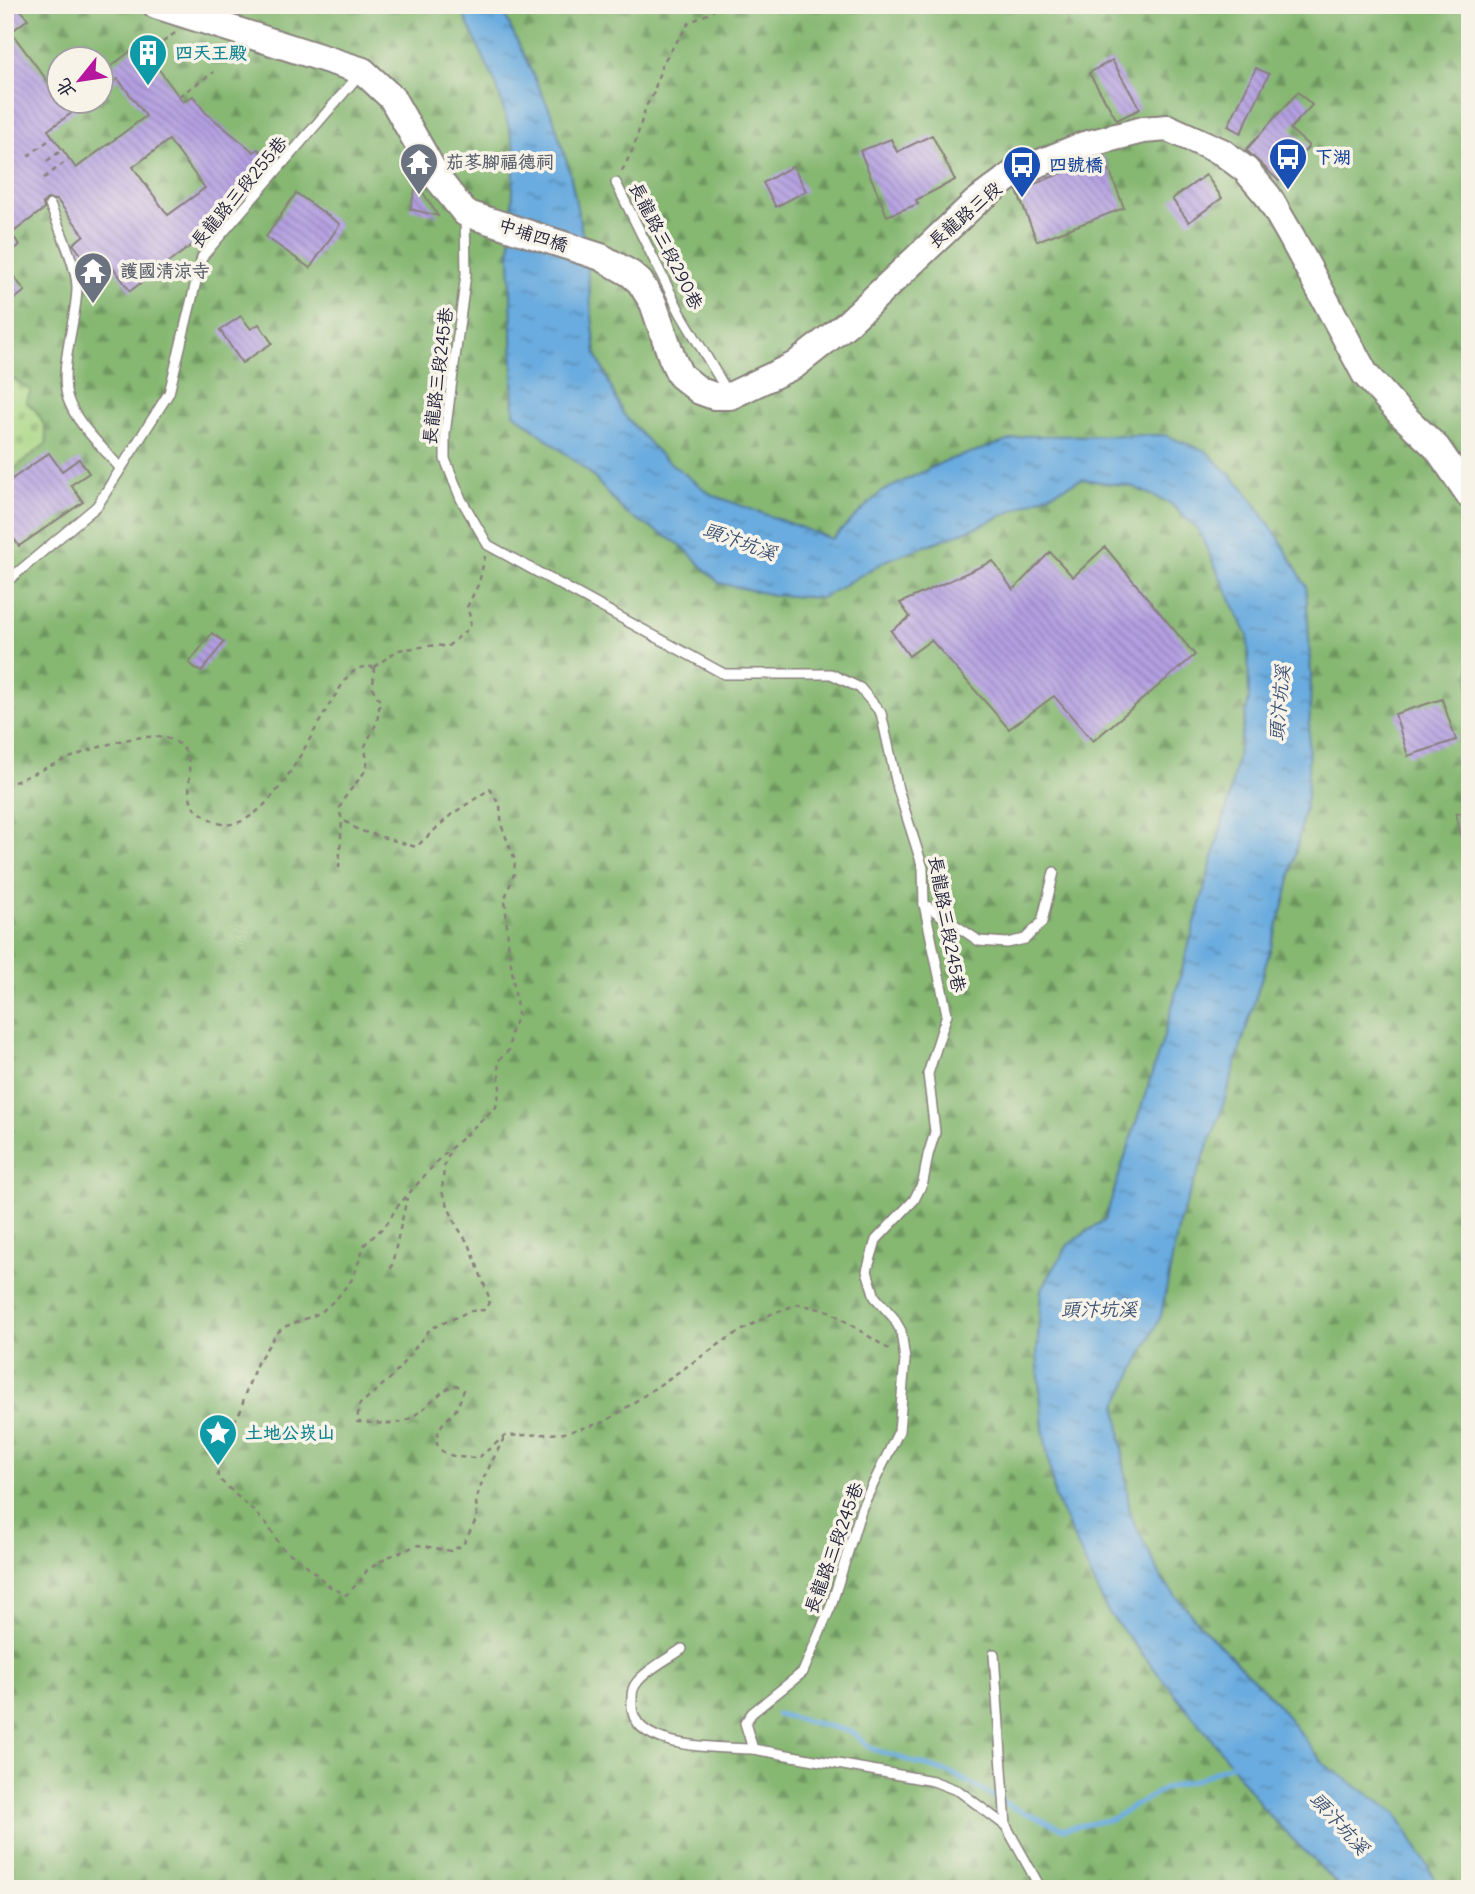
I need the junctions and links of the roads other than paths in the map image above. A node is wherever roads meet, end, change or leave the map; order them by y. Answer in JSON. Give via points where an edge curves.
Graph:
{"nodes":[{"id":1,"x":156,"y":5,"type":"edge"},
{"id":2,"x":363,"y":71,"type":"junction"},
{"id":3,"x":616,"y":183,"type":"road end"},
{"id":4,"x":50,"y":205,"type":"dead end"},
{"id":5,"x":464,"y":213,"type":"junction"},
{"id":6,"x":730,"y":396,"type":"junction"},
{"id":7,"x":120,"y":468,"type":"junction"},
{"id":8,"x":1470,"y":496,"type":"edge"},
{"id":9,"x":5,"y":583,"type":"edge"},
{"id":10,"x":1054,"y":873,"type":"dead end"},
{"id":11,"x":924,"y":904,"type":"junction"},
{"id":12,"x":682,"y":1649,"type":"dead end"},
{"id":13,"x":994,"y":1654,"type":"dead end"},
{"id":14,"x":753,"y":1749,"type":"junction"},
{"id":15,"x":1006,"y":1826,"type":"junction"},
{"id":16,"x":1041,"y":1889,"type":"edge"}],
"edges":[{"from":1,"to":2,"type":"main road"},
{"from":2,"to":5,"type":"main road","via":[[392,98],[438,179]]},
{"from":2,"to":7,"type":"lane","name":"長龍路三段255巷","via":[[202,257],[169,393]]},
{"from":3,"to":6,"type":"lane","name":"長龍路三段290巷","via":[[681,314]]},
{"from":4,"to":7,"type":"lane","via":[[77,285],[65,381],[68,400]]},
{"from":5,"to":6,"type":"main road","name":"中埔四橋","via":[[619,266],[640,282],[653,303],[680,374],[700,391]]},
{"from":5,"to":11,"type":"lane","name":"長龍路三段245巷","via":[[466,274],[444,435],[445,459],[461,499],[488,545],[724,674],[831,674],[860,688],[881,713],[923,868]]},
{"from":6,"to":8,"type":"main road","name":"長龍路三段","via":[[795,365],[1013,174],[1084,145],[1168,128],[1222,152],[1246,170],[1268,196],[1365,374],[1437,448]]},
{"from":7,"to":9,"type":"lane","name":"長龍路三段255巷","via":[[97,506]]},
{"from":10,"to":11,"type":"lane","via":[[1042,922],[1025,939],[1007,943],[979,940]]},
{"from":11,"to":14,"type":"lane","name":"長龍路三段245巷","via":[[947,1014],[928,1074],[935,1132],[923,1182],[914,1200],[876,1240],[867,1270],[875,1297],[901,1331],[905,1360],[899,1431],[862,1507],[831,1605],[803,1672],[745,1723]]},
{"from":12,"to":14,"type":"lane","via":[[639,1679],[632,1690],[632,1714],[638,1724],[676,1744]]},
{"from":13,"to":15,"type":"lane"},
{"from":14,"to":15,"type":"lane","via":[[933,1781],[959,1791]]},
{"from":15,"to":16,"type":"lane"}]}
